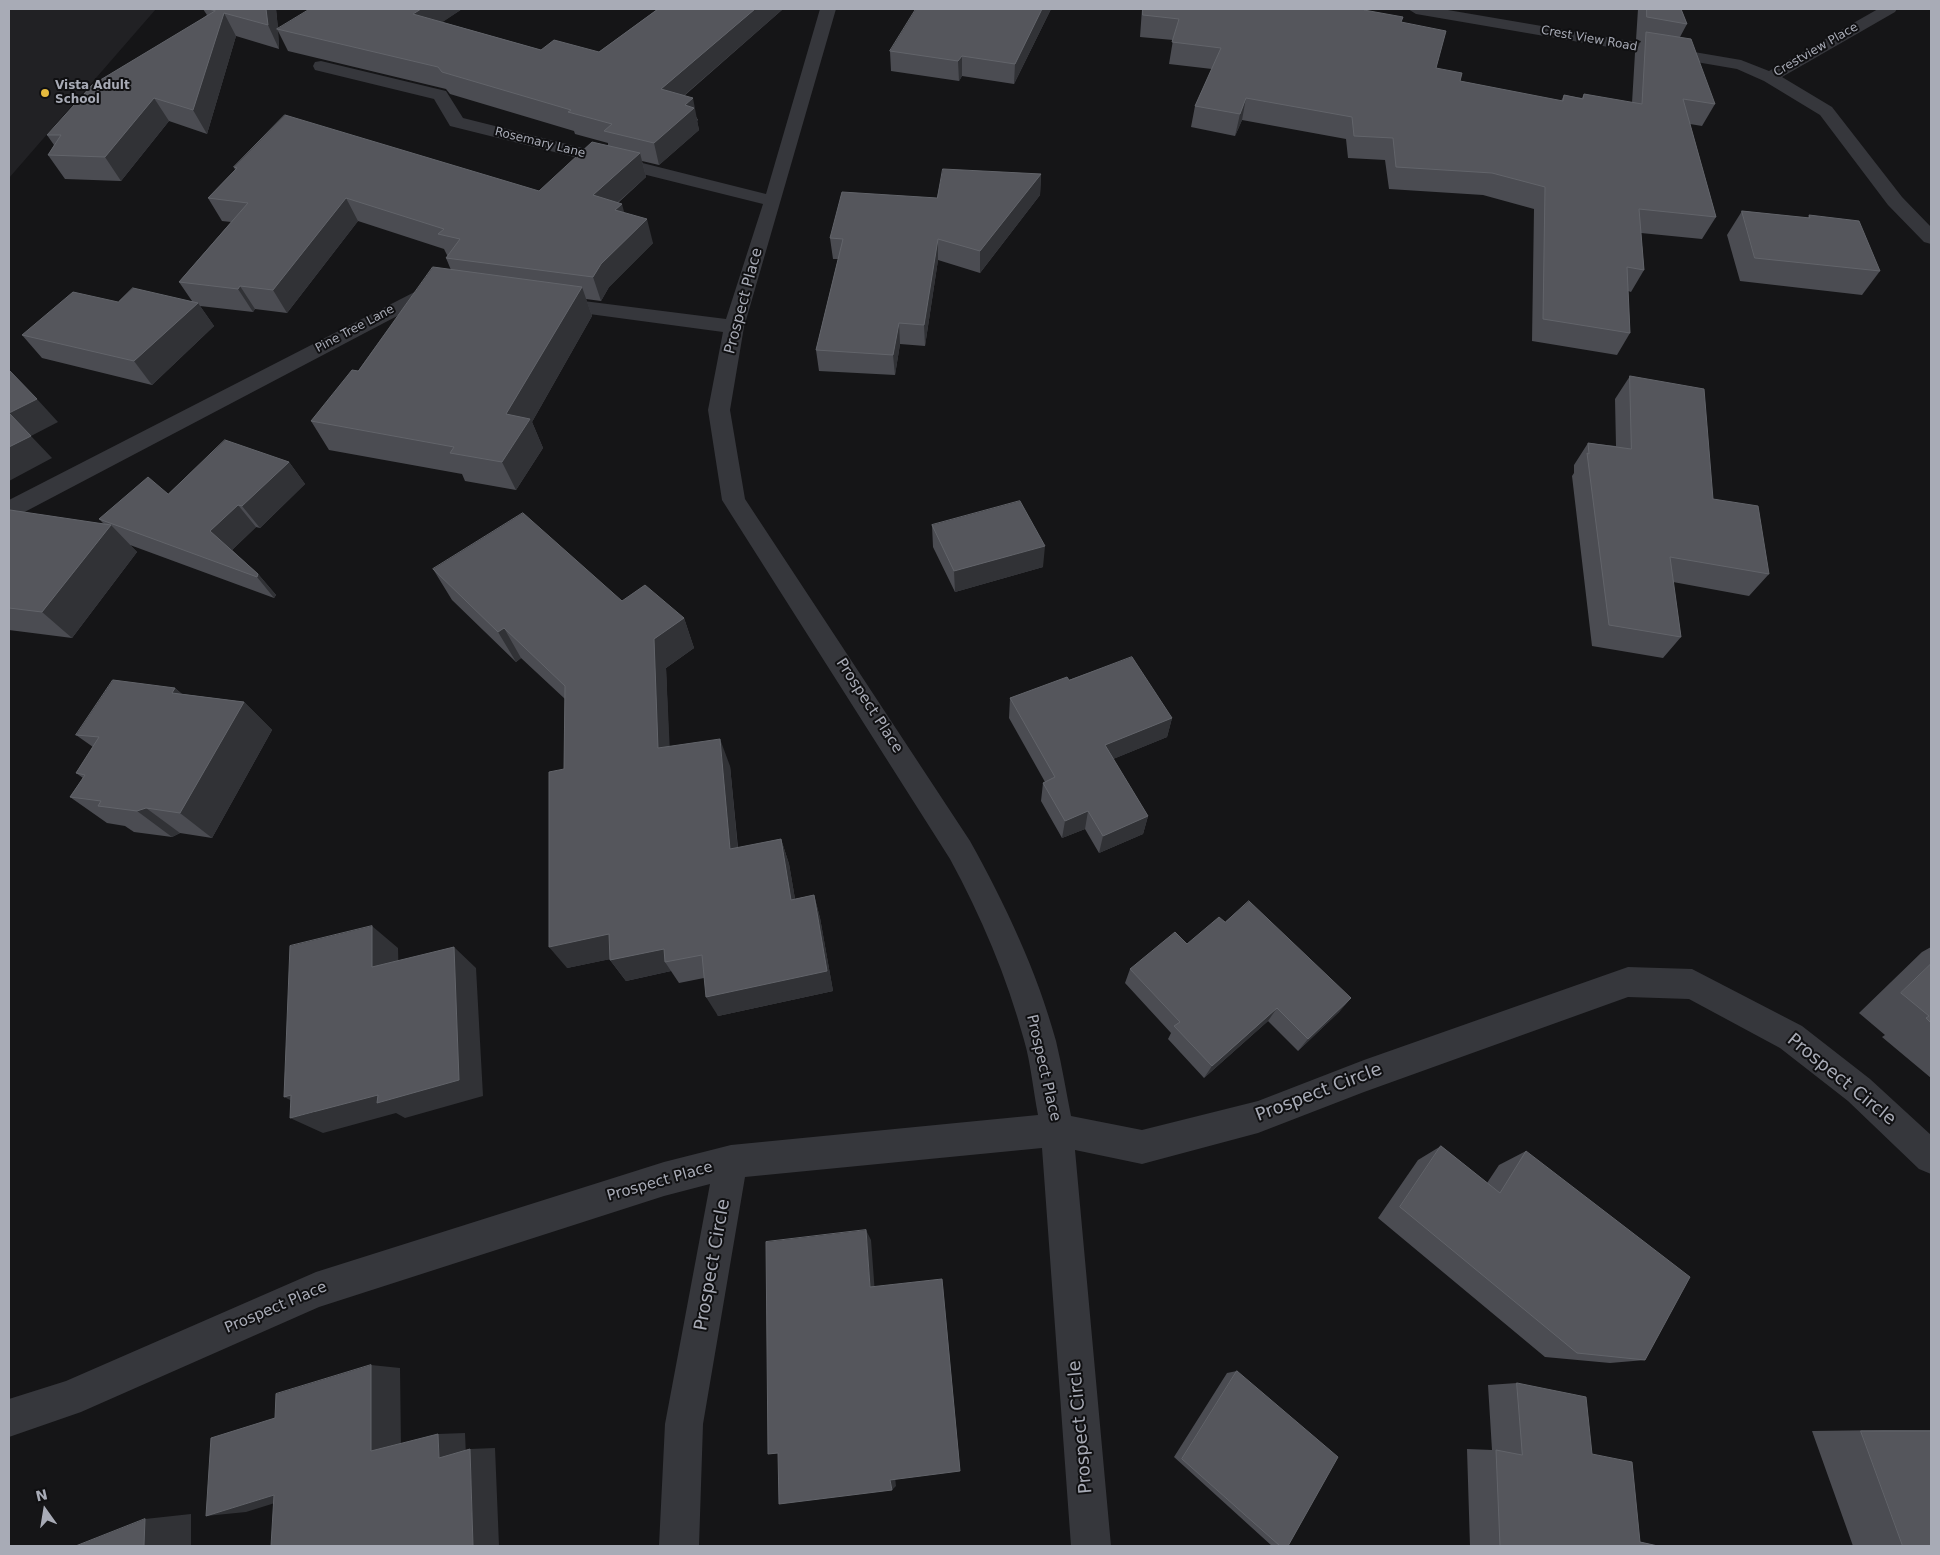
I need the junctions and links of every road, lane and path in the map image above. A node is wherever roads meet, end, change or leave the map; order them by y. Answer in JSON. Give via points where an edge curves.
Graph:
{"nodes":[{"id":1,"x":828,"y":9,"type":"edge"},
{"id":2,"x":1416,"y":9,"type":"edge"},
{"id":3,"x":1889,"y":9,"type":"edge"},
{"id":4,"x":322,"y":66,"type":"edge"},
{"id":5,"x":1770,"y":76,"type":"junction"},
{"id":6,"x":773,"y":201,"type":"junction"},
{"id":7,"x":1931,"y":238,"type":"edge"},
{"id":8,"x":465,"y":291,"type":"edge"},
{"id":9,"x":532,"y":300,"type":"edge"},
{"id":10,"x":734,"y":327,"type":"junction"},
{"id":11,"x":9,"y":510,"type":"edge"},
{"id":12,"x":1057,"y":1130,"type":"junction"},
{"id":13,"x":1931,"y":1157,"type":"edge"},
{"id":14,"x":731,"y":1162,"type":"junction"},
{"id":15,"x":9,"y":1418,"type":"edge"},
{"id":16,"x":679,"y":1546,"type":"edge"},
{"id":17,"x":1091,"y":1546,"type":"edge"}],
"edges":[{"from":1,"to":6,"type":"street","name":"Prospect Place"},
{"from":2,"to":5,"type":"street","name":"Crest View Road","via":[[1742,65]]},
{"from":3,"to":5,"type":"street","name":"Crestview Place"},
{"from":4,"to":6,"type":"street","name":"Rosemary Lane","via":[[440,95],[456,122]]},
{"from":5,"to":7,"type":"street","name":"Crest View Road","via":[[1826,111],[1895,201]]},
{"from":6,"to":10,"type":"street","name":"Prospect Place"},
{"from":8,"to":11,"type":"street","name":"Pine Tree Lane","via":[[436,287]]},
{"from":9,"to":10,"type":"street"},
{"from":10,"to":12,"type":"street","name":"Prospect Place","via":[[719,410],[734,500],[914,777],[986,897],[1018,974],[1040,1041]]},
{"from":12,"to":13,"type":"street","name":"Prospect Circle","via":[[1142,1147],[1202,1133],[1258,1116],[1628,982],[1692,984],[1791,1037],[1859,1090]]},
{"from":12,"to":14,"type":"street","name":"Prospect Place"},
{"from":12,"to":17,"type":"street","name":"Prospect Circle"},
{"from":14,"to":15,"type":"street","name":"Prospect Place","via":[[664,1179],[316,1290],[68,1399]]},
{"from":14,"to":16,"type":"street","name":"Prospect Circle","via":[[684,1424]]}]}
